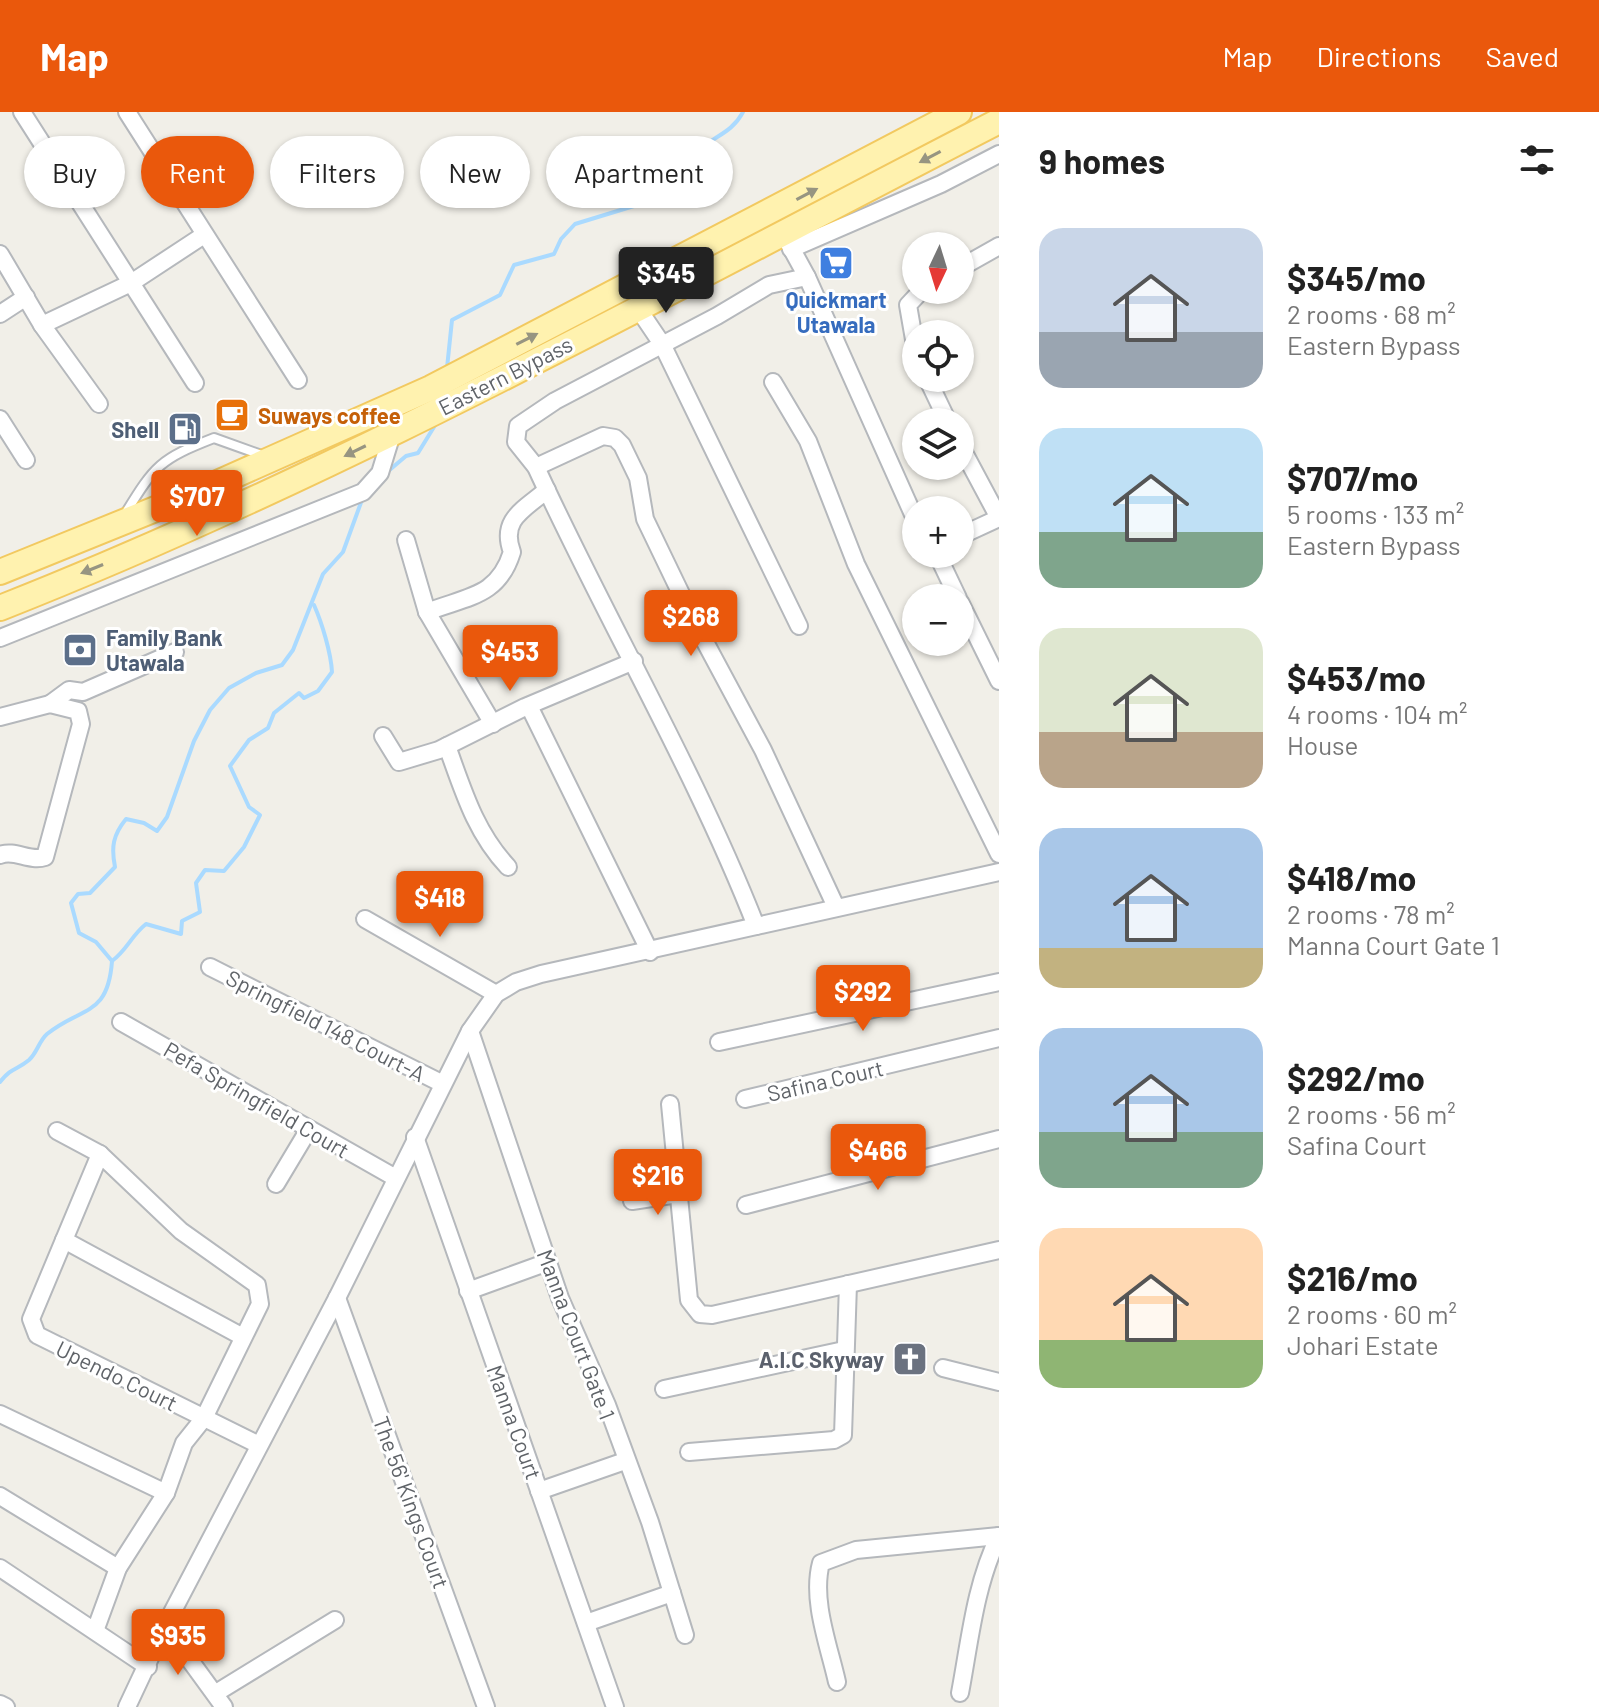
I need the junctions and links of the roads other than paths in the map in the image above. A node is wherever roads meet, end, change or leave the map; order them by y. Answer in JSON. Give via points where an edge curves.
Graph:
{"nodes":[{"id":1,"x":22,"y":112,"type":"edge"},
{"id":2,"x":127,"y":112,"type":"edge"},
{"id":3,"x":959,"y":112,"type":"edge"},
{"id":4,"x":997,"y":126,"type":"edge"},
{"id":5,"x":999,"y":154,"type":"edge"},
{"id":6,"x":204,"y":235,"type":"junction"},
{"id":7,"x":787,"y":241,"type":"junction"},
{"id":8,"x":999,"y":246,"type":"edge"},
{"id":9,"x":0,"y":254,"type":"edge"},
{"id":10,"x":974,"y":260,"type":"edge"},
{"id":11,"x":807,"y":277,"type":"junction"},
{"id":12,"x":131,"y":283,"type":"junction"},
{"id":13,"x":26,"y":297,"type":"junction"},
{"id":14,"x":637,"y":307,"type":"junction"},
{"id":15,"x":0,"y":314,"type":"edge"},
{"id":16,"x":42,"y":325,"type":"junction"},
{"id":17,"x":662,"y":344,"type":"junction"},
{"id":18,"x":298,"y":380,"type":"dead end"},
{"id":19,"x":773,"y":382,"type":"dead end"},
{"id":20,"x":195,"y":383,"type":"dead end"},
{"id":21,"x":99,"y":404,"type":"dead end"},
{"id":22,"x":0,"y":419,"type":"edge"},
{"id":23,"x":392,"y":434,"type":"junction"},
{"id":24,"x":271,"y":459,"type":"junction"},
{"id":25,"x":26,"y":460,"type":"dead end"},
{"id":26,"x":536,"y":467,"type":"junction"},
{"id":27,"x":974,"y":471,"type":"edge"},
{"id":28,"x":547,"y":490,"type":"junction"},
{"id":29,"x":905,"y":496,"type":"edge"},
{"id":30,"x":999,"y":518,"type":"edge"},
{"id":31,"x":118,"y":525,"type":"junction"},
{"id":32,"x":974,"y":530,"type":"edge"},
{"id":33,"x":406,"y":540,"type":"dead end"},
{"id":34,"x":5,"y":568,"type":"edge"},
{"id":35,"x":0,"y":608,"type":"edge"},
{"id":36,"x":427,"y":612,"type":"junction"},
{"id":37,"x":799,"y":626,"type":"dead end"},
{"id":38,"x":974,"y":630,"type":"edge"},
{"id":39,"x":0,"y":638,"type":"edge"},
{"id":40,"x":175,"y":652,"type":"dead end"},
{"id":41,"x":634,"y":661,"type":"junction"},
{"id":42,"x":999,"y":681,"type":"edge"},
{"id":43,"x":50,"y":704,"type":"junction"},
{"id":44,"x":529,"y":706,"type":"junction"},
{"id":45,"x":0,"y":717,"type":"edge"},
{"id":46,"x":493,"y":724,"type":"junction"},
{"id":47,"x":383,"y":736,"type":"dead end"},
{"id":48,"x":447,"y":746,"type":"junction"},
{"id":49,"x":999,"y":854,"type":"edge"},
{"id":50,"x":0,"y":855,"type":"edge"},
{"id":51,"x":508,"y":867,"type":"dead end"},
{"id":52,"x":999,"y":872,"type":"edge"},
{"id":53,"x":836,"y":907,"type":"junction"},
{"id":54,"x":365,"y":919,"type":"dead end"},
{"id":55,"x":756,"y":926,"type":"junction"},
{"id":56,"x":650,"y":952,"type":"junction"},
{"id":57,"x":210,"y":967,"type":"dead end"},
{"id":58,"x":999,"y":982,"type":"edge"},
{"id":59,"x":496,"y":994,"type":"junction"},
{"id":60,"x":121,"y":1022,"type":"dead end"},
{"id":61,"x":470,"y":1031,"type":"junction"},
{"id":62,"x":999,"y":1038,"type":"edge"},
{"id":63,"x":719,"y":1042,"type":"dead end"},
{"id":64,"x":443,"y":1084,"type":"junction"},
{"id":65,"x":745,"y":1099,"type":"dead end"},
{"id":66,"x":670,"y":1104,"type":"dead end"},
{"id":67,"x":309,"y":1129,"type":"junction"},
{"id":68,"x":57,"y":1131,"type":"dead end"},
{"id":69,"x":415,"y":1137,"type":"junction"},
{"id":70,"x":999,"y":1139,"type":"edge"},
{"id":71,"x":100,"y":1154,"type":"junction"},
{"id":72,"x":394,"y":1177,"type":"junction"},
{"id":73,"x":276,"y":1184,"type":"dead end"},
{"id":74,"x":678,"y":1194,"type":"junction"},
{"id":75,"x":632,"y":1201,"type":"dead end"},
{"id":76,"x":746,"y":1205,"type":"dead end"},
{"id":77,"x":64,"y":1240,"type":"junction"},
{"id":78,"x":999,"y":1250,"type":"edge"},
{"id":79,"x":548,"y":1262,"type":"junction"},
{"id":80,"x":848,"y":1284,"type":"junction"},
{"id":81,"x":468,"y":1291,"type":"junction"},
{"id":82,"x":337,"y":1298,"type":"junction"},
{"id":83,"x":243,"y":1337,"type":"junction"},
{"id":84,"x":844,"y":1350,"type":"junction"},
{"id":85,"x":943,"y":1368,"type":"dead end"},
{"id":86,"x":999,"y":1382,"type":"edge"},
{"id":87,"x":664,"y":1389,"type":"dead end"},
{"id":88,"x":0,"y":1414,"type":"edge"},
{"id":89,"x":204,"y":1418,"type":"junction"},
{"id":90,"x":259,"y":1445,"type":"junction"},
{"id":91,"x":689,"y":1452,"type":"dead end"},
{"id":92,"x":625,"y":1461,"type":"junction"},
{"id":93,"x":539,"y":1491,"type":"junction"},
{"id":94,"x":166,"y":1493,"type":"junction"},
{"id":95,"x":0,"y":1496,"type":"edge"},
{"id":96,"x":999,"y":1536,"type":"edge"},
{"id":97,"x":0,"y":1568,"type":"edge"},
{"id":98,"x":118,"y":1568,"type":"junction"},
{"id":99,"x":672,"y":1593,"type":"junction"},
{"id":100,"x":335,"y":1620,"type":"dead end"},
{"id":101,"x":586,"y":1623,"type":"junction"},
{"id":102,"x":165,"y":1626,"type":"junction"},
{"id":103,"x":95,"y":1631,"type":"junction"},
{"id":104,"x":685,"y":1635,"type":"dead end"},
{"id":105,"x":148,"y":1667,"type":"junction"},
{"id":106,"x":837,"y":1682,"type":"dead end"},
{"id":107,"x":960,"y":1693,"type":"dead end"},
{"id":108,"x":220,"y":1700,"type":"edge"},
{"id":109,"x":0,"y":1704,"type":"edge"},
{"id":110,"x":6,"y":1707,"type":"edge"},
{"id":111,"x":127,"y":1707,"type":"edge"},
{"id":112,"x":486,"y":1707,"type":"edge"},
{"id":113,"x":615,"y":1707,"type":"edge"}],
"edges":[{"from":1,"to":12,"type":"street"},
{"from":2,"to":6,"type":"street"},
{"from":24,"to":3,"type":"main road","name":"Eastern Bypass","one_way":true,"via":[[431,388]]},
{"from":4,"to":7,"type":"main road","name":"Eastern Bypass","one_way":true},
{"from":5,"to":7,"type":"street","via":[[941,184]]},
{"from":6,"to":12,"type":"street"},
{"from":6,"to":18,"type":"street"},
{"from":7,"to":11,"type":"street"},
{"from":7,"to":14,"type":"main road","name":"Eastern Bypass"},
{"from":8,"to":10,"type":"street"},
{"from":9,"to":13,"type":"street"},
{"from":11,"to":17,"type":"street","via":[[769,285]]},
{"from":11,"to":29,"type":"street"},
{"from":12,"to":16,"type":"street"},
{"from":12,"to":20,"type":"street"},
{"from":13,"to":15,"type":"street"},
{"from":13,"to":16,"type":"street"},
{"from":14,"to":17,"type":"street"},
{"from":14,"to":23,"type":"main road","name":"Eastern Bypass"},
{"from":16,"to":21,"type":"street"},
{"from":17,"to":26,"type":"street","via":[[518,426],[516,442]]},
{"from":17,"to":37,"type":"street"},
{"from":19,"to":49,"type":"street","via":[[808,441],[856,564]]},
{"from":22,"to":25,"type":"street"},
{"from":23,"to":35,"type":"main road","name":"Eastern Bypass","one_way":true,"via":[[246,504]]},
{"from":23,"to":39,"type":"street","via":[[380,473],[363,492]]},
{"from":24,"to":31,"type":"main road","name":"Eastern Bypass"},
{"from":24,"to":31,"type":"lane","via":[[214,438],[172,455],[147,478]]},
{"from":26,"to":28,"type":"street"},
{"from":26,"to":53,"type":"street","via":[[603,436],[622,445],[638,478],[645,519]]},
{"from":27,"to":30,"type":"street"},
{"from":28,"to":36,"type":"street","via":[[509,523],[506,537],[512,552],[502,579]]},
{"from":28,"to":41,"type":"street"},
{"from":30,"to":32,"type":"street"},
{"from":31,"to":34,"type":"main road","name":"Eastern Bypass"},
{"from":33,"to":36,"type":"street"},
{"from":36,"to":46,"type":"street"},
{"from":38,"to":42,"type":"street"},
{"from":40,"to":43,"type":"street","via":[[83,692],[69,690]]},
{"from":41,"to":44,"type":"street"},
{"from":41,"to":55,"type":"street","via":[[696,786]]},
{"from":43,"to":45,"type":"street"},
{"from":43,"to":50,"type":"street","via":[[78,711],[81,724],[48,851],[36,860]]},
{"from":44,"to":46,"type":"street"},
{"from":44,"to":56,"type":"street"},
{"from":46,"to":48,"type":"street"},
{"from":47,"to":48,"type":"street","via":[[399,762]]},
{"from":48,"to":51,"type":"street","via":[[473,819]]},
{"from":52,"to":53,"type":"street"},
{"from":53,"to":55,"type":"street"},
{"from":54,"to":59,"type":"street"},
{"from":55,"to":56,"type":"street"},
{"from":56,"to":59,"type":"street","via":[[541,974]]},
{"from":57,"to":64,"type":"street","name":"Springfield 148 Court-A"},
{"from":58,"to":63,"type":"street"},
{"from":59,"to":61,"type":"street"},
{"from":60,"to":67,"type":"street","name":"Pefa Springfield Court"},
{"from":61,"to":64,"type":"street"},
{"from":61,"to":79,"type":"street","name":"Manna Court Gate 1"},
{"from":62,"to":65,"type":"street","name":"Safina Court"},
{"from":64,"to":69,"type":"street"},
{"from":66,"to":74,"type":"street"},
{"from":67,"to":72,"type":"street","name":"Pefa Springfield Court"},
{"from":67,"to":73,"type":"street"},
{"from":68,"to":71,"type":"street","name":"Upendo Court"},
{"from":69,"to":72,"type":"street"},
{"from":69,"to":81,"type":"street","name":"Manna Court"},
{"from":70,"to":76,"type":"street"},
{"from":71,"to":77,"type":"street","name":"Upendo Court"},
{"from":71,"to":83,"type":"street","name":"Upendo Court","via":[[181,1231],[257,1285],[260,1304]]},
{"from":72,"to":82,"type":"street"},
{"from":74,"to":75,"type":"street"},
{"from":74,"to":80,"type":"street","via":[[689,1300],[700,1314]]},
{"from":77,"to":83,"type":"street"},
{"from":77,"to":89,"type":"street","name":"Upendo Court","via":[[31,1319],[37,1335]]},
{"from":78,"to":80,"type":"street"},
{"from":79,"to":81,"type":"street"},
{"from":79,"to":92,"type":"street","name":"Manna Court Gate 1"},
{"from":80,"to":84,"type":"street"},
{"from":81,"to":93,"type":"street","name":"Manna Court"},
{"from":82,"to":90,"type":"street"},
{"from":82,"to":112,"type":"street","name":"The 56' Kings Court"},
{"from":83,"to":89,"type":"street","name":"Upendo Court"},
{"from":84,"to":87,"type":"street"},
{"from":84,"to":91,"type":"street","via":[[843,1435]]},
{"from":85,"to":86,"type":"street"},
{"from":88,"to":94,"type":"street"},
{"from":89,"to":90,"type":"street","name":"Upendo Court"},
{"from":89,"to":94,"type":"street","name":"Upendo Court","via":[[184,1443]]},
{"from":90,"to":102,"type":"street"},
{"from":92,"to":93,"type":"street"},
{"from":92,"to":99,"type":"street","name":"Manna Court Gate 1"},
{"from":93,"to":101,"type":"street","name":"Manna Court"},
{"from":94,"to":98,"type":"street","name":"Upendo Court"},
{"from":95,"to":98,"type":"street"},
{"from":96,"to":106,"type":"street","via":[[856,1550],[821,1563],[819,1599]]},
{"from":96,"to":107,"type":"street","via":[[981,1585]]},
{"from":97,"to":103,"type":"street"},
{"from":98,"to":103,"type":"street","name":"Upendo Court"},
{"from":99,"to":101,"type":"street"},
{"from":99,"to":104,"type":"street","name":"Manna Court Gate 1"},
{"from":100,"to":108,"type":"street"},
{"from":101,"to":113,"type":"street","name":"Manna Court"},
{"from":102,"to":105,"type":"street"},
{"from":102,"to":108,"type":"street"},
{"from":103,"to":105,"type":"street"},
{"from":105,"to":111,"type":"street"},
{"from":109,"to":110,"type":"street"}]}
